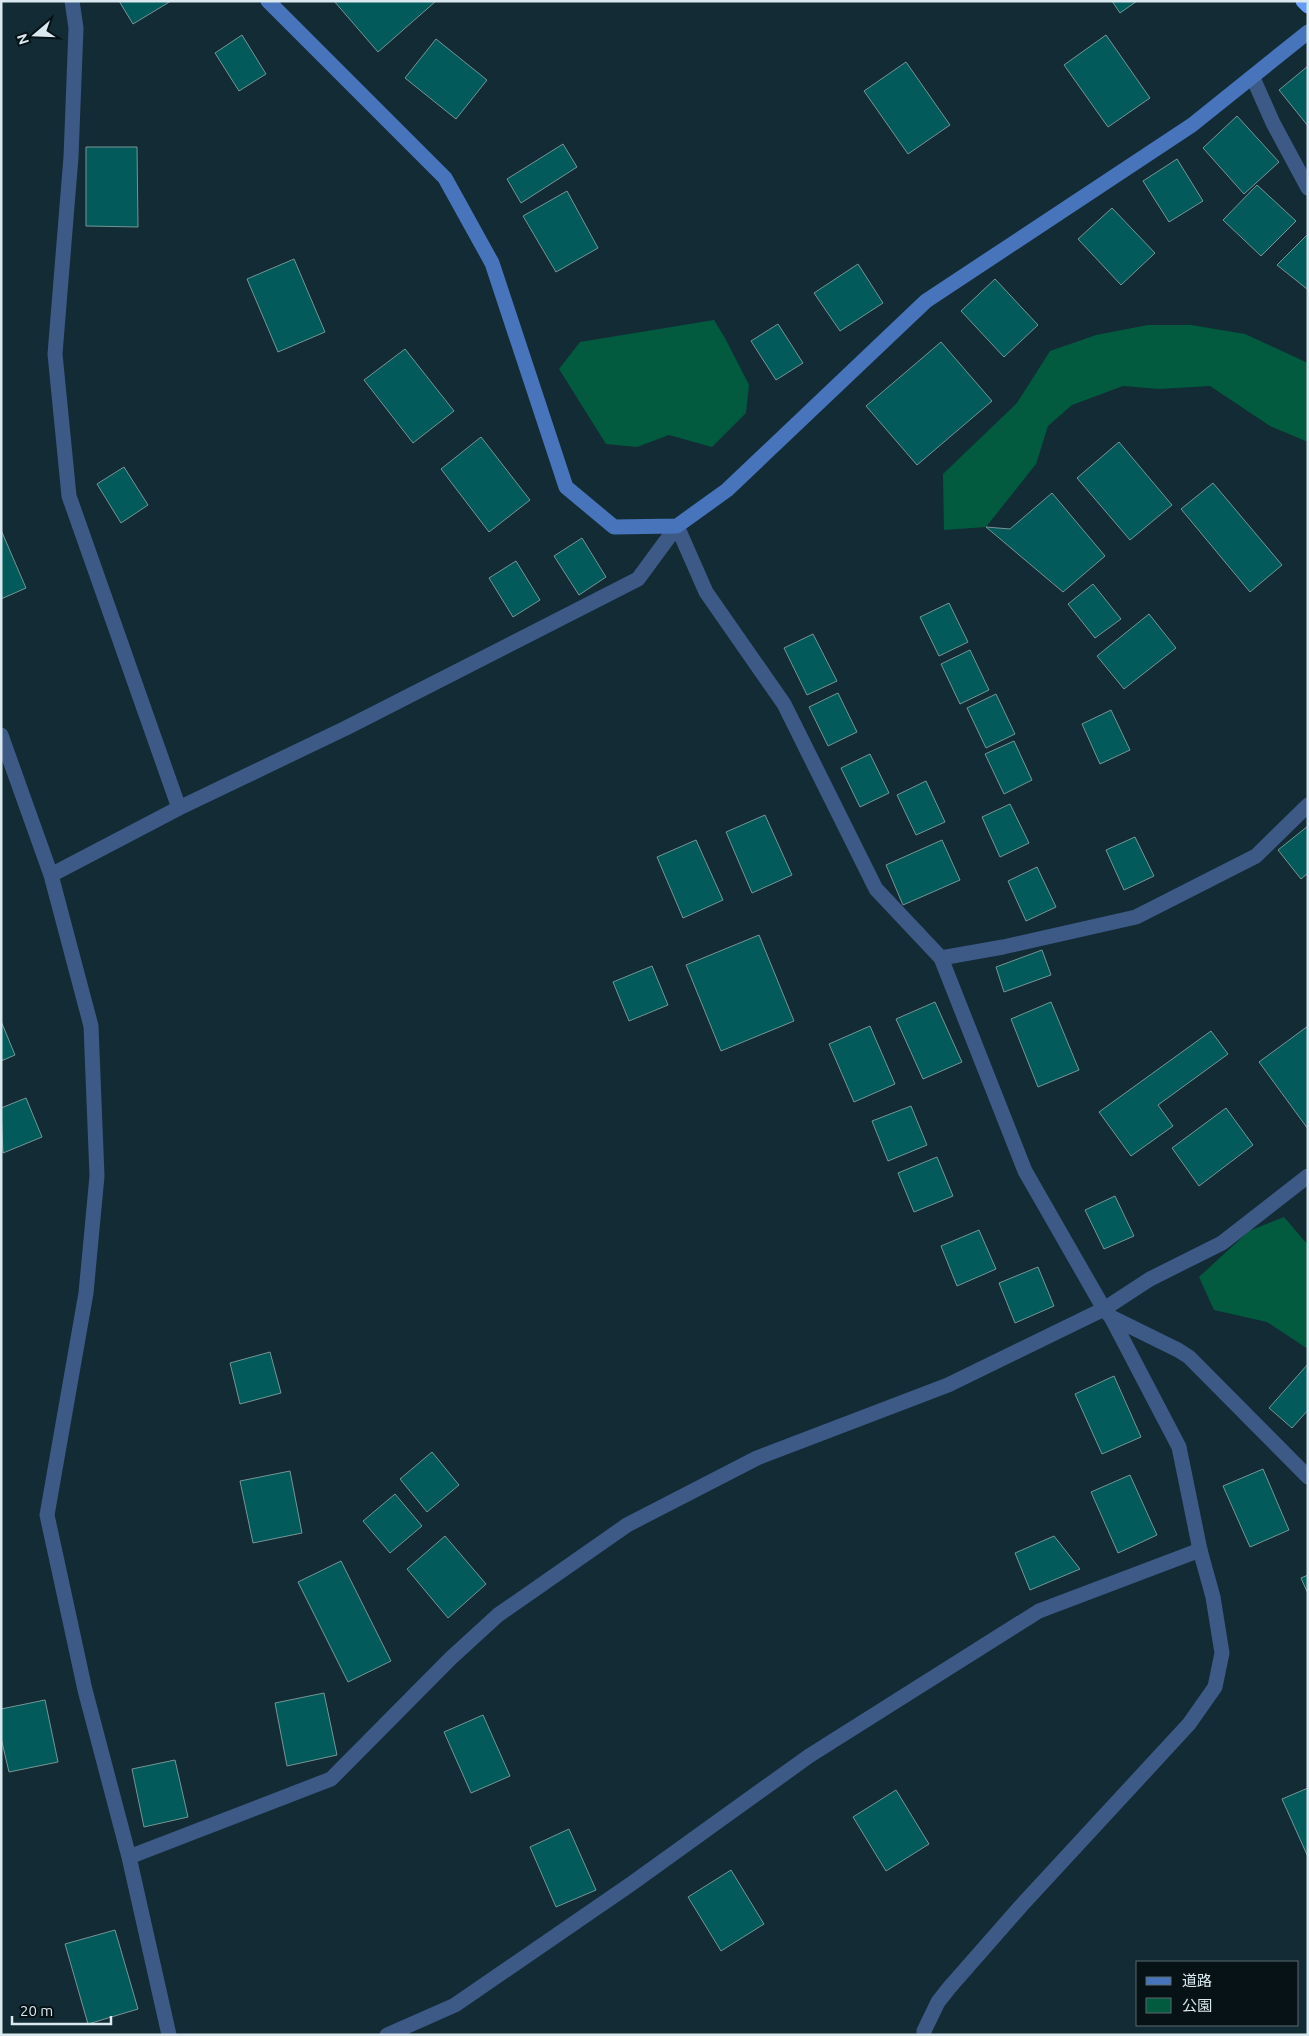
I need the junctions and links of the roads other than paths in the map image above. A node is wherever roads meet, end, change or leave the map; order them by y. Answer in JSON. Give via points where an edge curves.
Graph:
{"nodes":[{"id":1,"x":72,"y":1,"type":"edge"},
{"id":2,"x":268,"y":1,"type":"edge"},
{"id":3,"x":1303,"y":1,"type":"edge"},
{"id":4,"x":1308,"y":6,"type":"edge"},
{"id":5,"x":1308,"y":32,"type":"edge"},
{"id":6,"x":1252,"y":78,"type":"junction"},
{"id":7,"x":1308,"y":188,"type":"edge"},
{"id":8,"x":677,"y":526,"type":"junction"},
{"id":9,"x":1,"y":735,"type":"edge"},
{"id":10,"x":1308,"y":805,"type":"edge"},
{"id":11,"x":179,"y":808,"type":"junction"},
{"id":12,"x":52,"y":875,"type":"junction"},
{"id":13,"x":941,"y":958,"type":"junction"},
{"id":14,"x":1308,"y":1176,"type":"edge"},
{"id":15,"x":1108,"y":1313,"type":"junction"},
{"id":16,"x":1308,"y":1477,"type":"edge"},
{"id":17,"x":1200,"y":1550,"type":"junction"},
{"id":18,"x":129,"y":1857,"type":"junction"},
{"id":19,"x":169,"y":2035,"type":"edge"},
{"id":20,"x":387,"y":2035,"type":"edge"},
{"id":21,"x":924,"y":2035,"type":"edge"}],
"edges":[{"from":1,"to":11,"type":"street","via":[[76,28],[71,157],[55,354],[69,496]]},
{"from":2,"to":8,"type":"street","via":[[445,178],[492,263],[566,487],[614,527]]},
{"from":3,"to":4,"type":"highway"},
{"from":5,"to":6,"type":"street"},
{"from":6,"to":7,"type":"street"},
{"from":6,"to":8,"type":"street","via":[[1192,125],[926,301],[727,490]]},
{"from":8,"to":11,"type":"street","via":[[638,579],[346,728]]},
{"from":8,"to":13,"type":"street","via":[[706,592],[784,704],[876,889]]},
{"from":9,"to":12,"type":"street"},
{"from":10,"to":13,"type":"street","via":[[1256,856],[1136,917]]},
{"from":11,"to":12,"type":"street"},
{"from":12,"to":18,"type":"street","via":[[90,1026],[97,1176],[86,1293],[47,1515],[85,1690]]},
{"from":13,"to":15,"type":"street","via":[[1025,1171]]},
{"from":14,"to":15,"type":"street","via":[[1222,1243],[1150,1279]]},
{"from":15,"to":16,"type":"street","via":[[1189,1357]]},
{"from":15,"to":17,"type":"street","via":[[1179,1447]]},
{"from":15,"to":18,"type":"street","via":[[948,1386],[757,1458],[627,1525],[498,1615],[331,1780]]},
{"from":17,"to":20,"type":"street","via":[[1039,1611],[809,1756],[455,2005]]},
{"from":17,"to":21,"type":"street","via":[[1213,1597],[1222,1653],[1215,1687],[1189,1724],[949,1988],[938,2002]]},
{"from":18,"to":19,"type":"street"}]}
